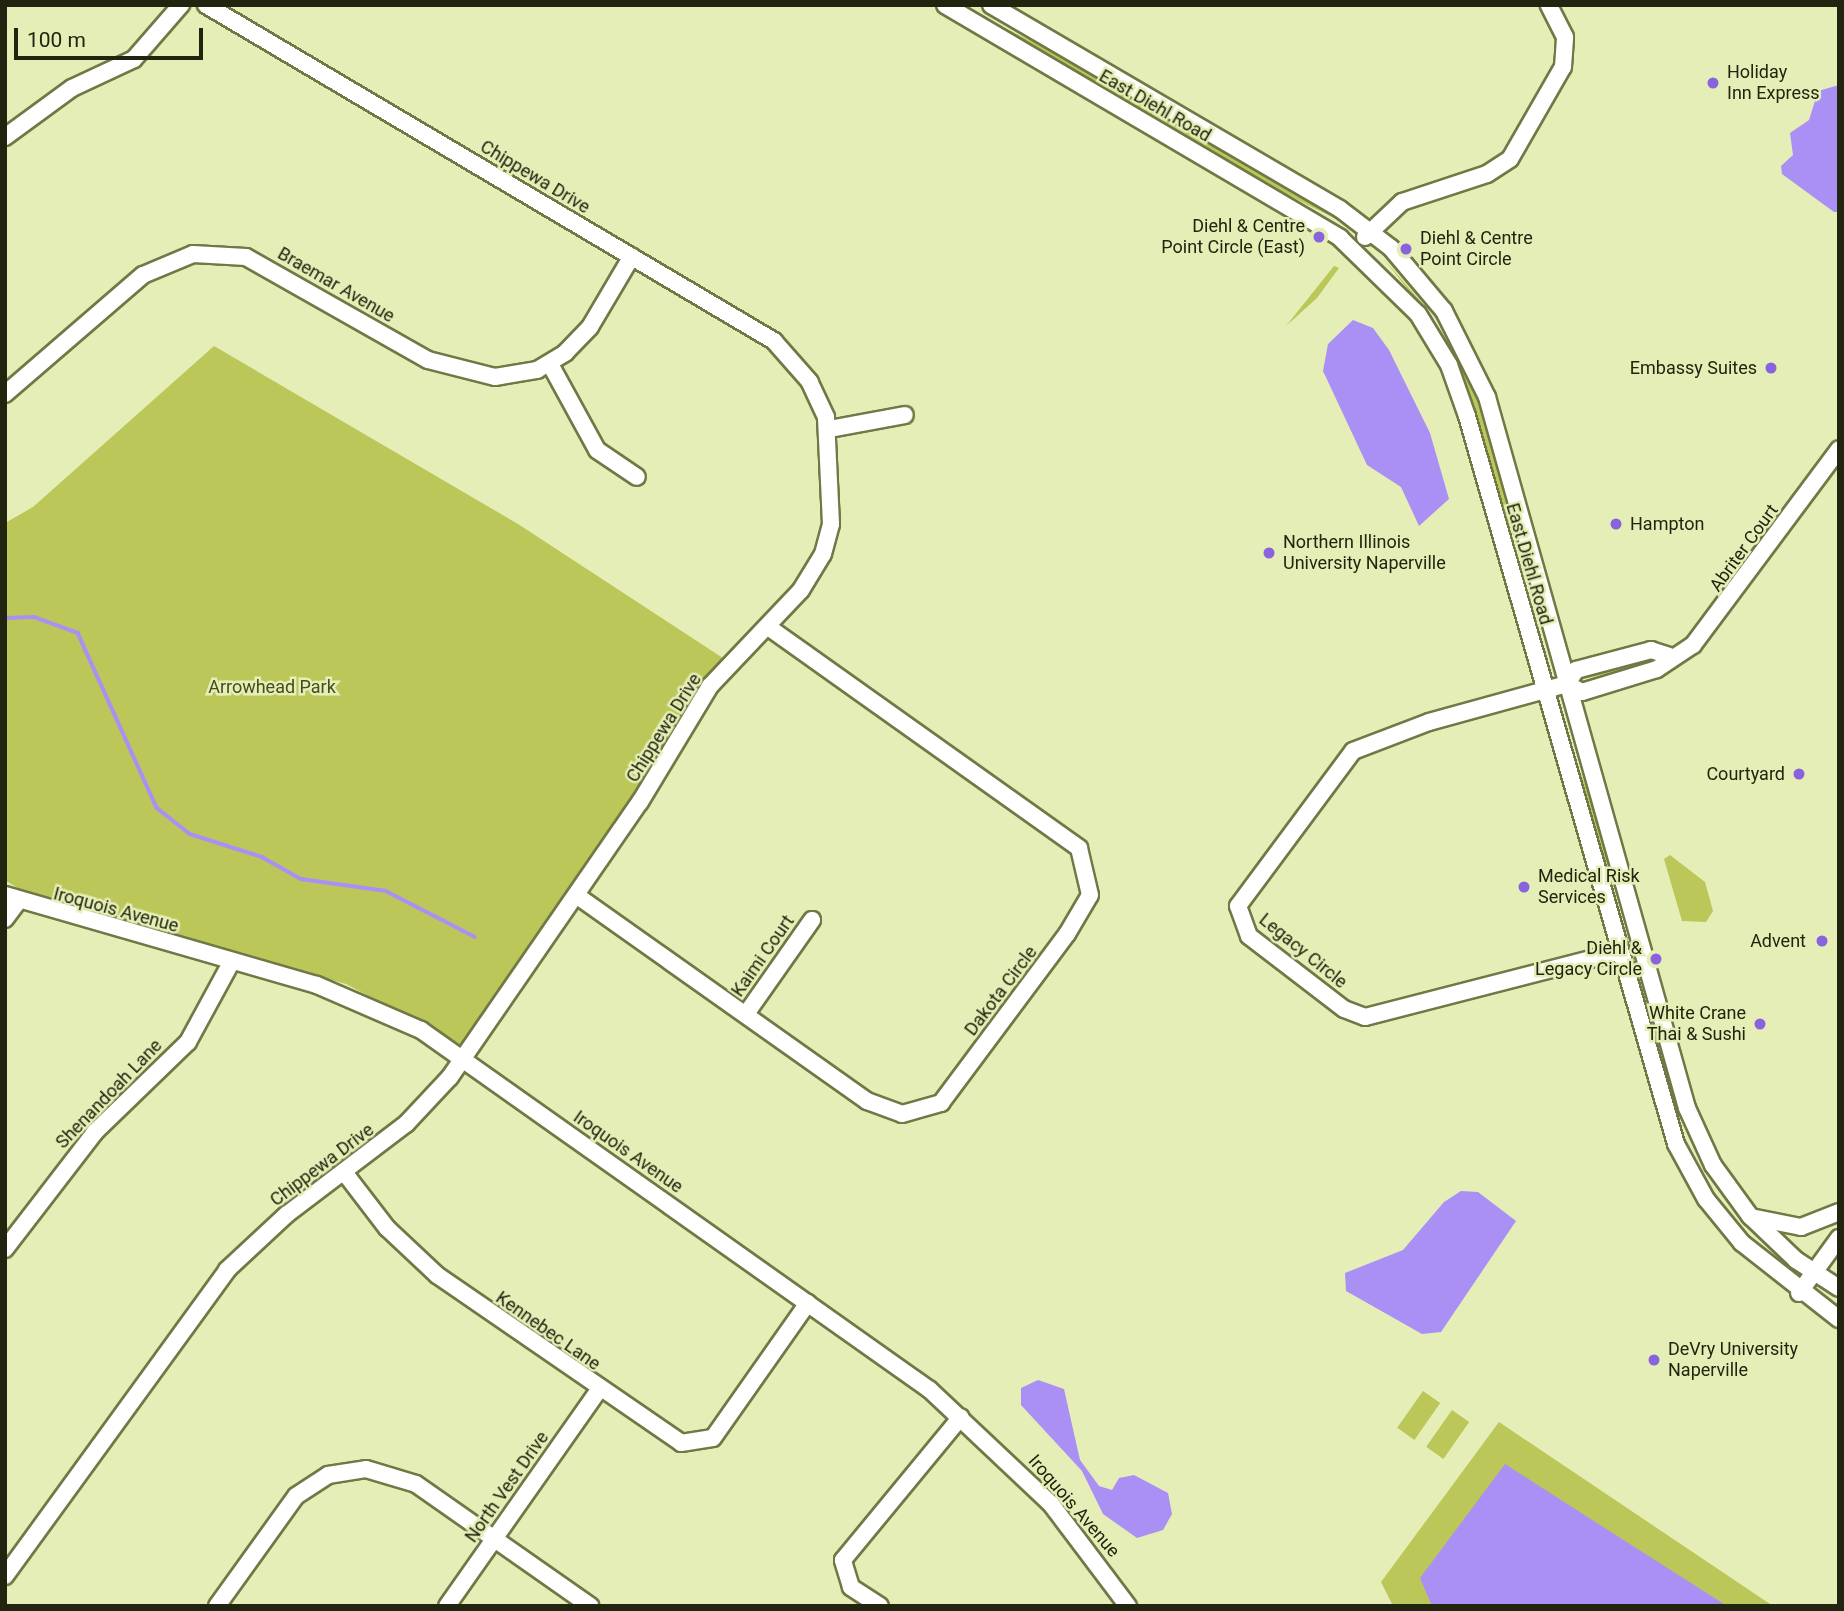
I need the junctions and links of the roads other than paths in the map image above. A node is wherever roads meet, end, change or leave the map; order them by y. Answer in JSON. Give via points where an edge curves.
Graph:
{"nodes":[{"id":1,"x":181,"y":5,"type":"edge"},
{"id":2,"x":206,"y":5,"type":"edge"},
{"id":3,"x":945,"y":5,"type":"edge"},
{"id":4,"x":991,"y":5,"type":"edge"},
{"id":5,"x":1549,"y":5,"type":"edge"},
{"id":6,"x":5,"y":137,"type":"edge"},
{"id":7,"x":1371,"y":230,"type":"junction"},
{"id":8,"x":1355,"y":248,"type":"junction"},
{"id":9,"x":632,"y":256,"type":"junction"},
{"id":10,"x":550,"y":364,"type":"junction"},
{"id":11,"x":5,"y":394,"type":"edge"},
{"id":12,"x":905,"y":415,"type":"dead end"},
{"id":13,"x":830,"y":429,"type":"junction"},
{"id":14,"x":1839,"y":449,"type":"edge"},
{"id":15,"x":637,"y":477,"type":"dead end"},
{"id":16,"x":768,"y":627,"type":"junction"},
{"id":17,"x":1669,"y":656,"type":"junction"},
{"id":18,"x":1567,"y":684,"type":"junction"},
{"id":19,"x":1545,"y":691,"type":"junction"},
{"id":20,"x":576,"y":895,"type":"junction"},
{"id":21,"x":11,"y":899,"type":"edge"},
{"id":22,"x":5,"y":919,"type":"edge"},
{"id":23,"x":812,"y":919,"type":"dead end"},
{"id":24,"x":1618,"y":952,"type":"junction"},
{"id":25,"x":232,"y":961,"type":"junction"},
{"id":26,"x":746,"y":1014,"type":"junction"},
{"id":27,"x":462,"y":1058,"type":"junction"},
{"id":28,"x":344,"y":1172,"type":"junction"},
{"id":29,"x":1839,"y":1212,"type":"edge"},
{"id":30,"x":1750,"y":1216,"type":"junction"},
{"id":31,"x":1839,"y":1238,"type":"edge"},
{"id":32,"x":5,"y":1249,"type":"edge"},
{"id":33,"x":1814,"y":1273,"type":"junction"},
{"id":34,"x":1837,"y":1285,"type":"edge"},
{"id":35,"x":1799,"y":1293,"type":"junction"},
{"id":36,"x":808,"y":1303,"type":"junction"},
{"id":37,"x":1819,"y":1307,"type":"junction"},
{"id":38,"x":1839,"y":1319,"type":"edge"},
{"id":39,"x":599,"y":1390,"type":"junction"},
{"id":40,"x":961,"y":1417,"type":"junction"},
{"id":41,"x":494,"y":1538,"type":"junction"},
{"id":42,"x":5,"y":1576,"type":"edge"},
{"id":43,"x":217,"y":1606,"type":"edge"},
{"id":44,"x":447,"y":1606,"type":"edge"},
{"id":45,"x":590,"y":1606,"type":"edge"},
{"id":46,"x":880,"y":1606,"type":"edge"},
{"id":47,"x":1129,"y":1606,"type":"edge"}],
"edges":[{"from":1,"to":6,"type":"street","via":[[134,59],[72,88]]},
{"from":2,"to":9,"type":"street","name":"Chippewa Drive"},
{"from":3,"to":8,"type":"street","name":"East Diehl Road"},
{"from":4,"to":7,"type":"street","name":"East Diehl Road"},
{"from":5,"to":7,"type":"street","via":[[1565,37],[1563,67],[1510,159],[1487,174],[1402,202]]},
{"from":7,"to":8,"type":"street"},
{"from":7,"to":18,"type":"street","name":"East Diehl Road","via":[[1435,298],[1480,378]]},
{"from":8,"to":19,"type":"street","name":"East Diehl Road","via":[[1405,297],[1449,365]]},
{"from":9,"to":10,"type":"street","name":"Braemar Avenue","via":[[590,327]]},
{"from":9,"to":13,"type":"street","name":"Chippewa Drive","via":[[774,341],[810,382]]},
{"from":10,"to":11,"type":"street","name":"Braemar Avenue","via":[[495,377],[445,368],[269,268],[213,252],[177,258],[143,275]]},
{"from":10,"to":15,"type":"street","via":[[597,450]]},
{"from":12,"to":13,"type":"street"},
{"from":13,"to":16,"type":"street","name":"Chippewa Drive","via":[[826,543],[801,590]]},
{"from":14,"to":17,"type":"street","name":"Abriter Court","via":[[1709,628]]},
{"from":16,"to":20,"type":"street","name":"Chippewa Drive","via":[[710,686]]},
{"from":16,"to":26,"type":"street","name":"Dakota Circle","via":[[1080,848],[1090,895],[1059,944],[930,1110],[902,1114],[867,1101]]},
{"from":17,"to":18,"type":"street","name":"Abriter Court","via":[[1657,669],[1582,692]]},
{"from":17,"to":18,"type":"street","name":"Abriter Court","via":[[1651,650],[1576,670]]},
{"from":18,"to":19,"type":"street","name":"Abriter Court"},
{"from":18,"to":30,"type":"street","name":"East Diehl Road","via":[[1687,1108],[1713,1165]]},
{"from":19,"to":24,"type":"street","name":"East Diehl Road"},
{"from":19,"to":24,"type":"street","name":"Legacy Circle","via":[[1353,751],[1242,894],[1239,918],[1249,936],[1344,1009],[1365,1017]]},
{"from":20,"to":26,"type":"street","name":"Dakota Circle"},
{"from":20,"to":27,"type":"street","name":"Chippewa Drive"},
{"from":21,"to":22,"type":"street"},
{"from":21,"to":25,"type":"street","name":"Iroquois Avenue"},
{"from":23,"to":26,"type":"street","name":"Kaimi Court"},
{"from":24,"to":35,"type":"street","name":"East Diehl Road","via":[[1664,1115],[1686,1167],[1742,1243]]},
{"from":25,"to":27,"type":"street","name":"Iroquois Avenue","via":[[357,999]]},
{"from":25,"to":32,"type":"street","name":"Shenandoah Lane","via":[[200,1026],[95,1132]]},
{"from":27,"to":28,"type":"street","name":"Chippewa Drive","via":[[407,1124]]},
{"from":27,"to":36,"type":"street","name":"Iroquois Avenue"},
{"from":28,"to":39,"type":"street","name":"Kennebec Lane","via":[[387,1228],[437,1275]]},
{"from":28,"to":42,"type":"street","name":"Chippewa Drive","via":[[227,1270]]},
{"from":29,"to":30,"type":"street","via":[[1801,1227]]},
{"from":30,"to":33,"type":"street","name":"East Diehl Road"},
{"from":31,"to":33,"type":"street"},
{"from":33,"to":34,"type":"street","name":"East Diehl Road"},
{"from":33,"to":35,"type":"street"},
{"from":34,"to":37,"type":"street"},
{"from":35,"to":37,"type":"street","name":"East Diehl Road"},
{"from":36,"to":39,"type":"street","name":"Kennebec Lane","via":[[713,1438],[695,1445],[673,1440]]},
{"from":36,"to":40,"type":"street","name":"Iroquois Avenue"},
{"from":37,"to":38,"type":"street","name":"East Diehl Road"},
{"from":39,"to":41,"type":"street","name":"North Vest Drive"},
{"from":40,"to":46,"type":"street","via":[[843,1560],[850,1587]]},
{"from":40,"to":47,"type":"street","name":"Iroquois Avenue","via":[[1051,1504]]},
{"from":41,"to":43,"type":"street","via":[[392,1473],[339,1472],[289,1503]]},
{"from":41,"to":44,"type":"street","name":"North Vest Drive"},
{"from":41,"to":45,"type":"street"}]}
